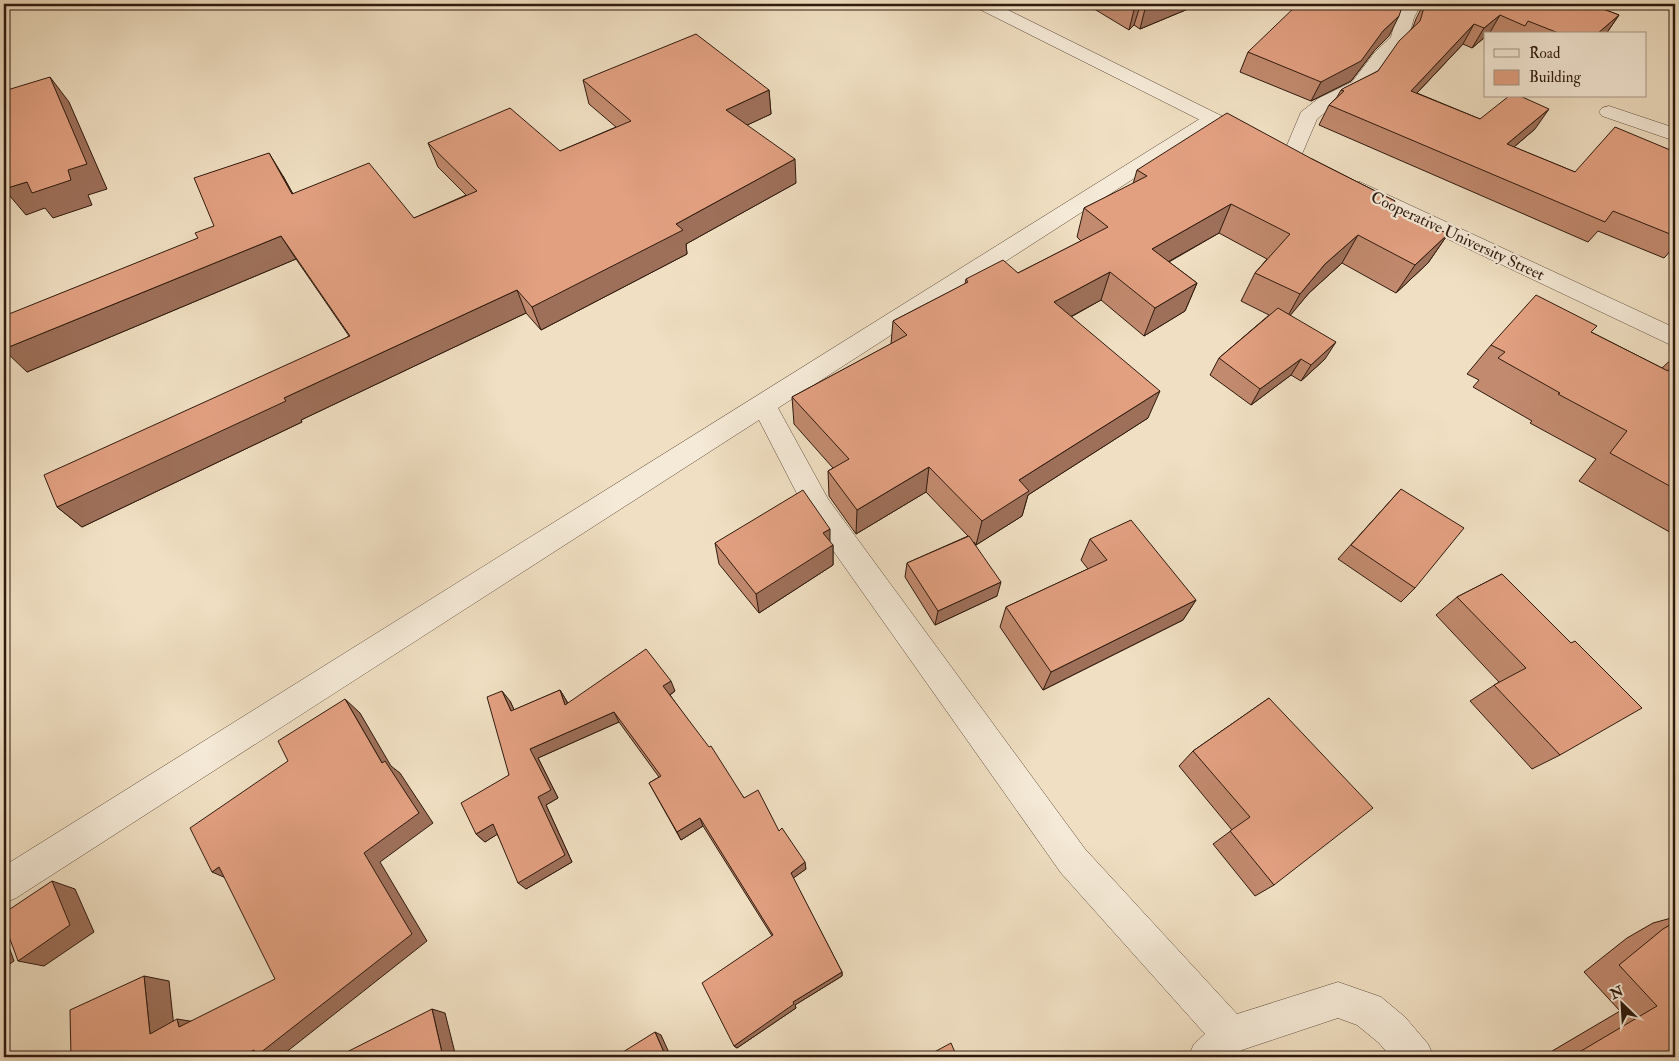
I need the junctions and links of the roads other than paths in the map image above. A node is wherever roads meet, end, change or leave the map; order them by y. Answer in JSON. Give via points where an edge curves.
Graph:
{"nodes":[{"id":1,"x":983,"y":4,"type":"edge"},
{"id":2,"x":1412,"y":4,"type":"edge"},
{"id":3,"x":1609,"y":112,"type":"dead end"},
{"id":4,"x":1213,"y":120,"type":"junction"},
{"id":5,"x":1675,"y":135,"type":"edge"},
{"id":6,"x":1345,"y":182,"type":"edge"},
{"id":7,"x":1675,"y":338,"type":"edge"},
{"id":8,"x":764,"y":405,"type":"junction"},
{"id":9,"x":4,"y":886,"type":"edge"},
{"id":10,"x":1219,"y":1046,"type":"edge"},
{"id":11,"x":1415,"y":1057,"type":"edge"}],
"edges":[{"from":1,"to":4,"type":"street"},
{"from":2,"to":4,"type":"street","via":[[1399,39],[1359,86],[1326,102],[1308,116],[1285,154]]},
{"from":3,"to":5,"type":"street"},
{"from":4,"to":8,"type":"street"},
{"from":6,"to":7,"type":"street","name":"Cooperative University Street"},
{"from":8,"to":9,"type":"street"},
{"from":8,"to":10,"type":"street","via":[[818,507],[1073,861]]},
{"from":10,"to":11,"type":"street","via":[[1338,1000],[1368,1010],[1392,1030]]}]}
